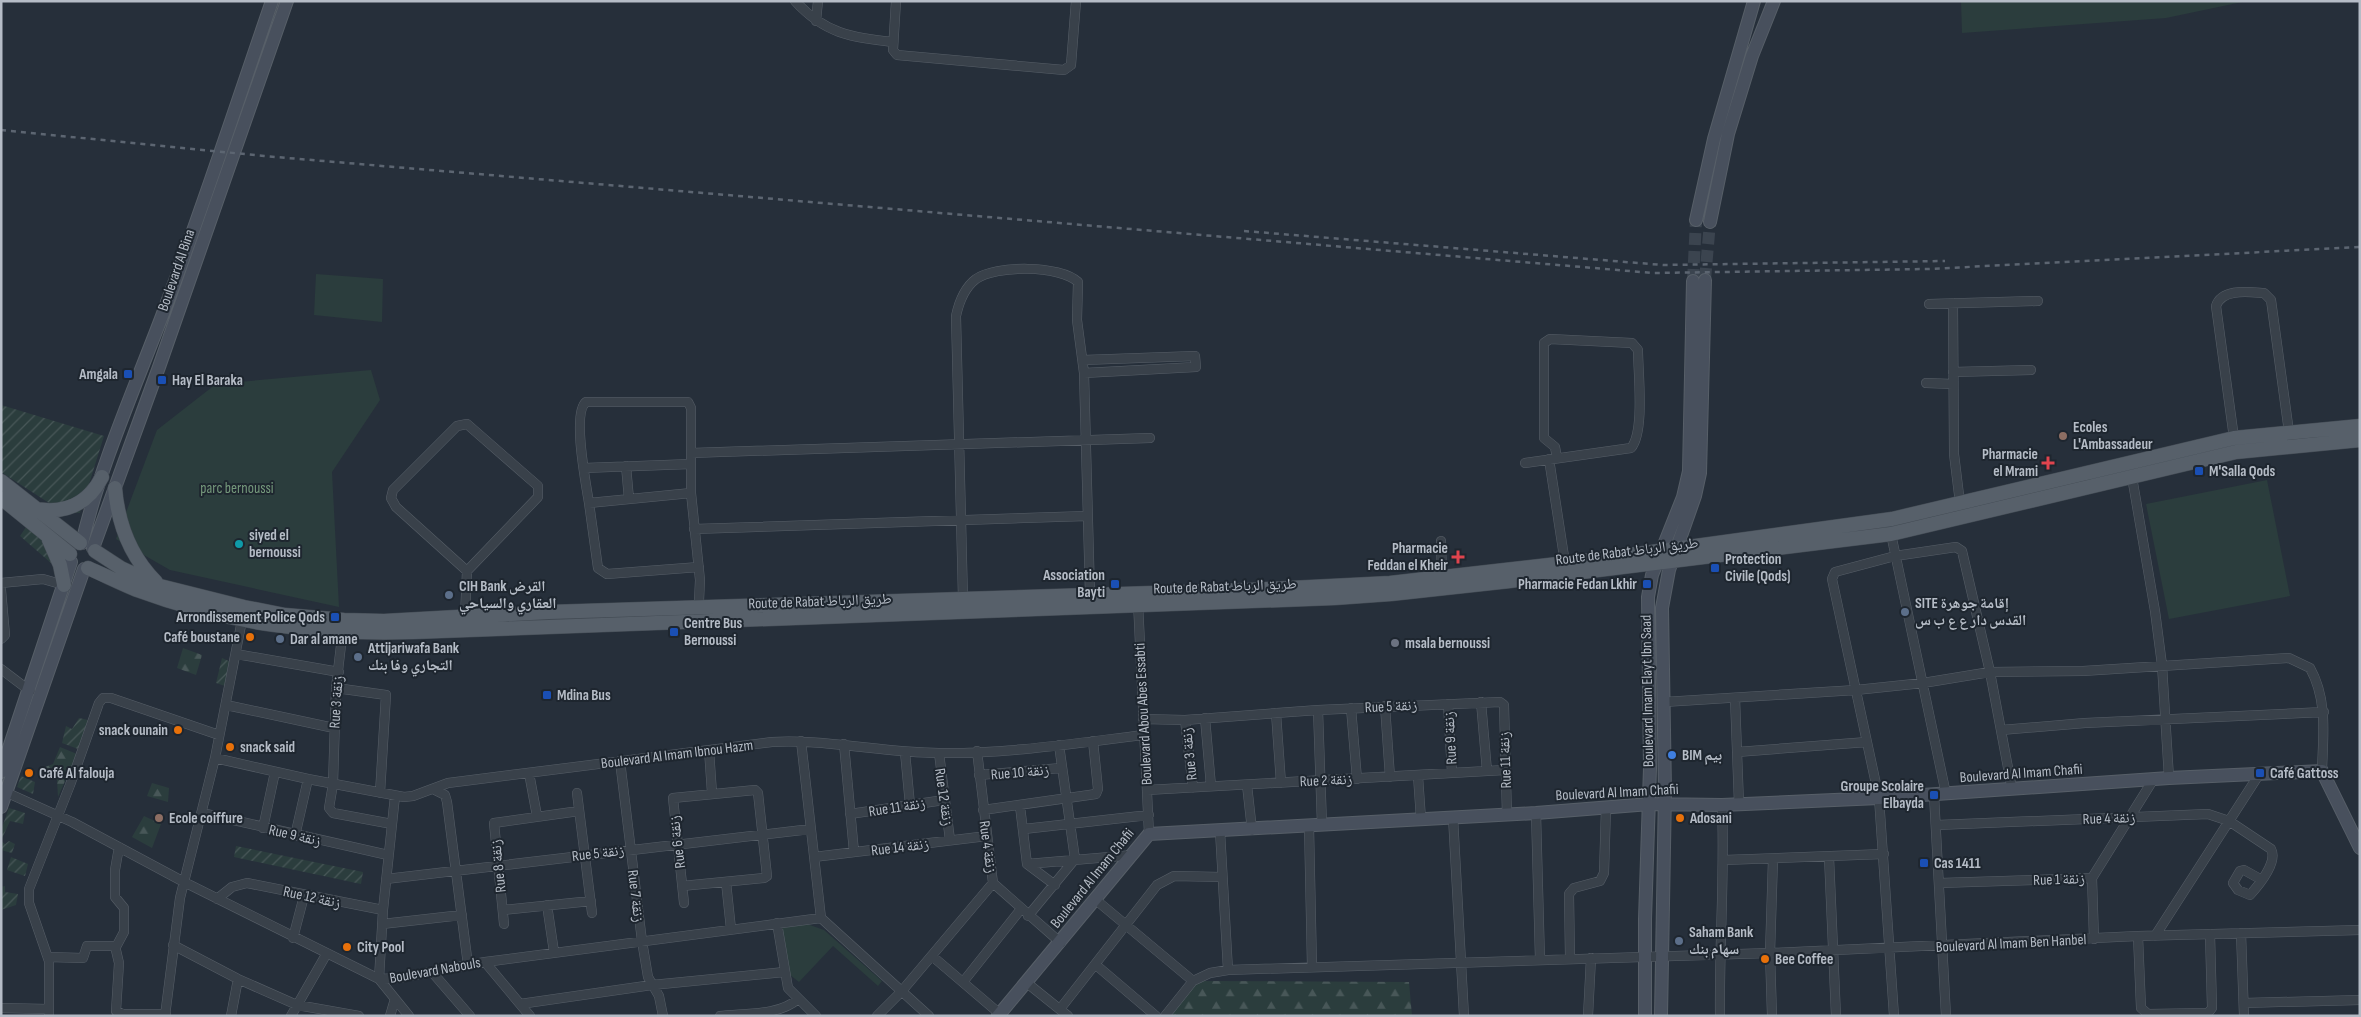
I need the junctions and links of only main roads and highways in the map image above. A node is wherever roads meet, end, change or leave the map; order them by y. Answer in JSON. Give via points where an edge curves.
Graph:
{"nodes":[{"id":1,"x":2360,"y":426,"type":"edge"},
{"id":2,"x":2360,"y":440,"type":"edge"},
{"id":3,"x":102,"y":477,"type":"road end"},
{"id":4,"x":1,"y":481,"type":"edge"},
{"id":5,"x":115,"y":488,"type":"road end"},
{"id":6,"x":2,"y":501,"type":"edge"},
{"id":7,"x":36,"y":509,"type":"junction"},
{"id":8,"x":47,"y":535,"type":"junction"},
{"id":9,"x":87,"y":546,"type":"junction"},
{"id":10,"x":1674,"y":555,"type":"junction"},
{"id":11,"x":1659,"y":557,"type":"junction"},
{"id":12,"x":70,"y":558,"type":"junction"},
{"id":13,"x":86,"y":568,"type":"junction"},
{"id":14,"x":64,"y":585,"type":"road end"},
{"id":15,"x":160,"y":586,"type":"junction"},
{"id":16,"x":1138,"y":600,"type":"junction"},
{"id":17,"x":243,"y":614,"type":"junction"},
{"id":18,"x":343,"y":627,"type":"junction"}],
"edges":[{"from":1,"to":10,"type":"main road","name":"Route de Rabat طريق الرباط","via":[[2234,438],[1892,520]]},
{"from":2,"to":10,"type":"main road","name":"Route de Rabat طريق الرباط","via":[[2236,452],[1891,534]]},
{"from":3,"to":7,"type":"main road","via":[[89,496],[70,508],[59,511]]},
{"from":4,"to":7,"type":"main road","name":"Route de Rabat طريق الرباط"},
{"from":5,"to":15,"type":"main road","via":[[119,519],[128,542],[139,562]]},
{"from":6,"to":8,"type":"main road"},
{"from":7,"to":9,"type":"main road","name":"Route de Rabat طريق الرباط"},
{"from":8,"to":12,"type":"main road"},
{"from":8,"to":14,"type":"main road"},
{"from":9,"to":12,"type":"main road","via":[[73,547]]},
{"from":9,"to":13,"type":"main road","via":[[95,559]]},
{"from":9,"to":15,"type":"main road","name":"Route de Rabat طريق الرباط"},
{"from":10,"to":11,"type":"main road","name":"Route de Rabat طريق الرباط"},
{"from":11,"to":16,"type":"main road","name":"Route de Rabat طريق الرباط","via":[[1565,563],[1390,583]]},
{"from":11,"to":16,"type":"main road","name":"Route de Rabat طريق الرباط","via":[[1390,594]]},
{"from":12,"to":13,"type":"main road","via":[[77,568]]},
{"from":13,"to":17,"type":"main road","name":"Route de Rabat طريق الرباط","via":[[193,608]]},
{"from":15,"to":17,"type":"main road","name":"Route de Rabat طريق الرباط"},
{"from":16,"to":18,"type":"main road","name":"Route de Rabat طريق الرباط","via":[[1112,606],[698,622]]},
{"from":16,"to":18,"type":"main road","name":"Route de Rabat طريق الرباط","via":[[1090,594],[698,607],[393,620]]},
{"from":17,"to":18,"type":"main road","name":"Route de Rabat طريق الرباط"}]}
